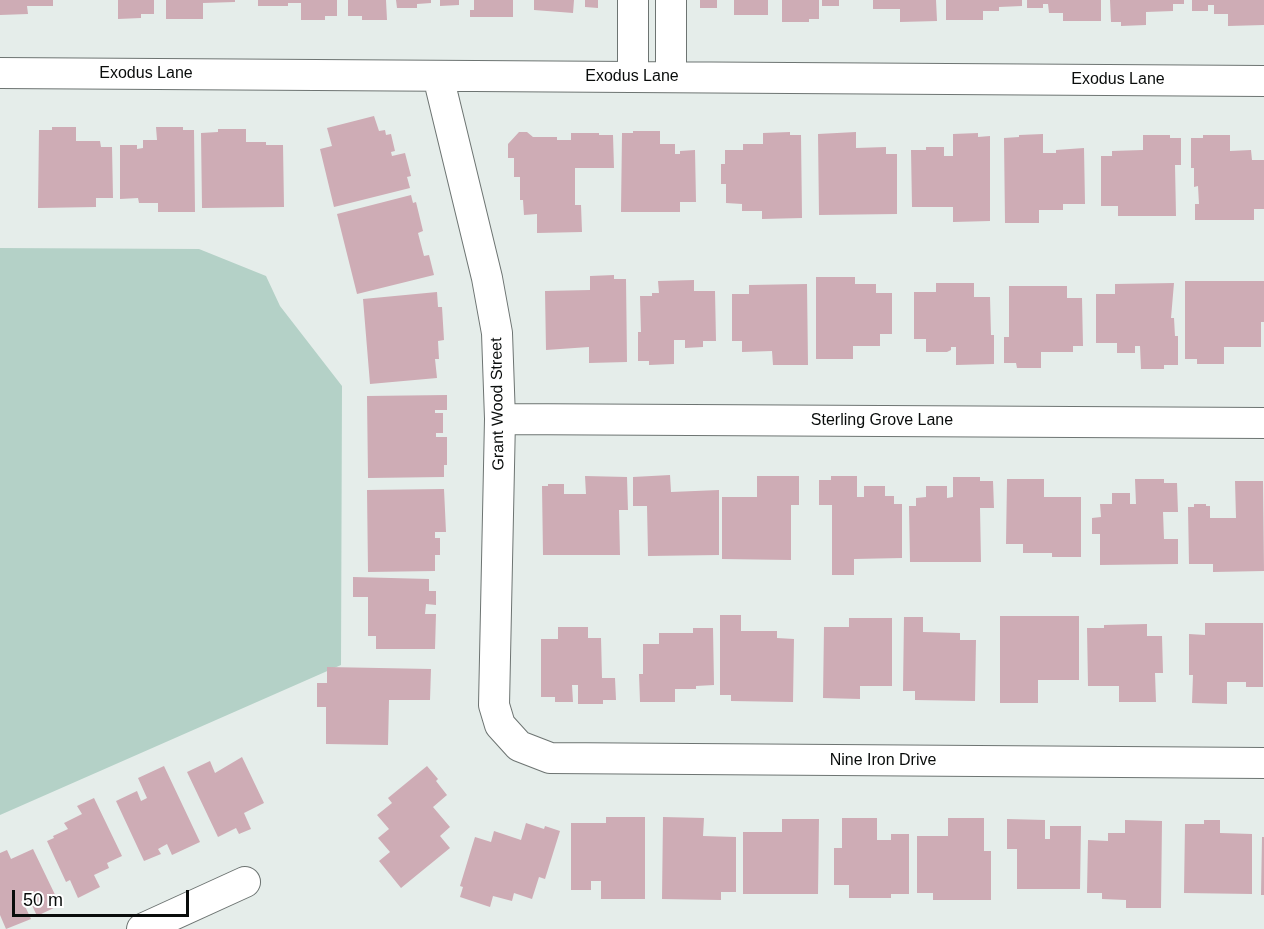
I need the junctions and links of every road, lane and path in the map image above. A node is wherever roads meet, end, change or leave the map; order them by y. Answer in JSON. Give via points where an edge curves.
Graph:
{"nodes":[{"id":1,"x":633,"y":0,"type":"edge"},
{"id":2,"x":671,"y":0,"type":"edge"},
{"id":3,"x":0,"y":74,"type":"edge"},
{"id":4,"x":438,"y":76,"type":"junction"},
{"id":5,"x":633,"y":77,"type":"junction"},
{"id":6,"x":671,"y":77,"type":"junction"},
{"id":7,"x":1264,"y":81,"type":"edge"},
{"id":8,"x":500,"y":419,"type":"junction"},
{"id":9,"x":1264,"y":423,"type":"edge"},
{"id":10,"x":509,"y":735,"type":"joint"},
{"id":11,"x":1264,"y":763,"type":"edge"},
{"id":12,"x":245,"y":882,"type":"dead end"},
{"id":13,"x":142,"y":929,"type":"edge"}],
"edges":[{"from":1,"to":5,"type":"street"},
{"from":2,"to":6,"type":"street"},
{"from":3,"to":4,"type":"street","name":"Exodus Lane"},
{"from":4,"to":5,"type":"street","name":"Exodus Lane"},
{"from":4,"to":8,"type":"street","name":"Grant Wood Street","via":[[497,333]]},
{"from":5,"to":6,"type":"street","name":"Exodus Lane"},
{"from":6,"to":7,"type":"street","name":"Exodus Lane"},
{"from":8,"to":9,"type":"street","name":"Sterling Grove Lane"},
{"from":8,"to":10,"type":"street","name":"Grant Wood Street","via":[[494,705],[500,726]]},
{"from":10,"to":11,"type":"street","name":"Nine Iron Drive","via":[[519,746],[550,758]]},
{"from":12,"to":13,"type":"street"}]}
